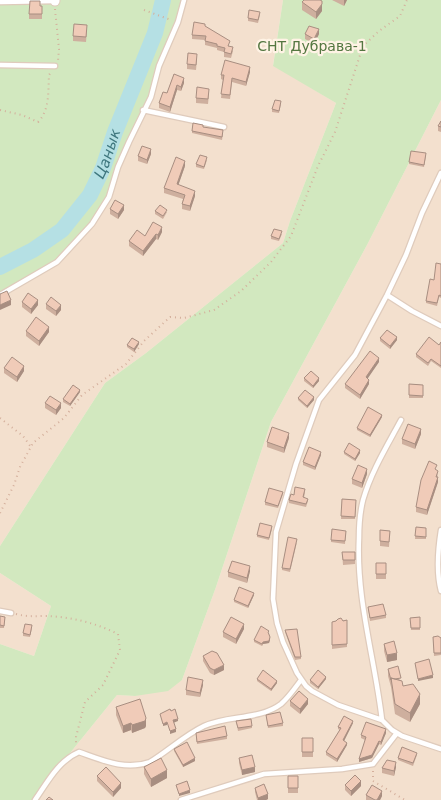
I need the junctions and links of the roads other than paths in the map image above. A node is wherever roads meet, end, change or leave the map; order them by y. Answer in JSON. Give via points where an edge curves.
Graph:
{"nodes":[{"id":1,"x":184,"y":0,"type":"edge"},
{"id":2,"x":55,"y":1,"type":"edge"},
{"id":3,"x":0,"y":2,"type":"edge"},
{"id":4,"x":0,"y":65,"type":"edge"},
{"id":5,"x":55,"y":66,"type":"road end"},
{"id":6,"x":143,"y":110,"type":"junction"},
{"id":7,"x":224,"y":127,"type":"dead end"},
{"id":8,"x":441,"y":173,"type":"edge"},
{"id":9,"x":0,"y":295,"type":"edge"},
{"id":10,"x":387,"y":295,"type":"junction"},
{"id":11,"x":441,"y":326,"type":"edge"},
{"id":12,"x":401,"y":420,"type":"dead end"},
{"id":13,"x":441,"y":530,"type":"edge"},
{"id":14,"x":441,"y":591,"type":"edge"},
{"id":15,"x":0,"y":611,"type":"edge"},
{"id":16,"x":11,"y":613,"type":"road end"},
{"id":17,"x":301,"y":680,"type":"junction"},
{"id":18,"x":382,"y":720,"type":"junction"},
{"id":19,"x":397,"y":733,"type":"junction"},
{"id":20,"x":441,"y":749,"type":"edge"},
{"id":21,"x":35,"y":800,"type":"edge"},
{"id":22,"x":181,"y":800,"type":"edge"}],
"edges":[{"from":1,"to":6,"type":"lane"},
{"from":2,"to":3,"type":"lane"},
{"from":4,"to":5,"type":"lane"},
{"from":6,"to":7,"type":"lane"},
{"from":6,"to":9,"type":"lane","via":[[108,197],[92,224],[57,262]]},
{"from":8,"to":10,"type":"lane"},
{"from":10,"to":11,"type":"lane"},
{"from":10,"to":17,"type":"lane","via":[[355,355],[319,400],[276,532],[274,611],[283,642]]},
{"from":12,"to":18,"type":"lane","via":[[372,475],[360,515],[358,557],[367,636]]},
{"from":13,"to":14,"type":"lane","via":[[438,581]]},
{"from":15,"to":16,"type":"lane"},
{"from":17,"to":18,"type":"lane","via":[[325,699]]},
{"from":17,"to":21,"type":"lane","via":[[274,708],[203,726],[141,766],[114,764],[78,752],[64,761]]},
{"from":18,"to":19,"type":"lane"},
{"from":19,"to":20,"type":"lane"},
{"from":19,"to":22,"type":"lane","via":[[373,764],[264,774]]}]}
